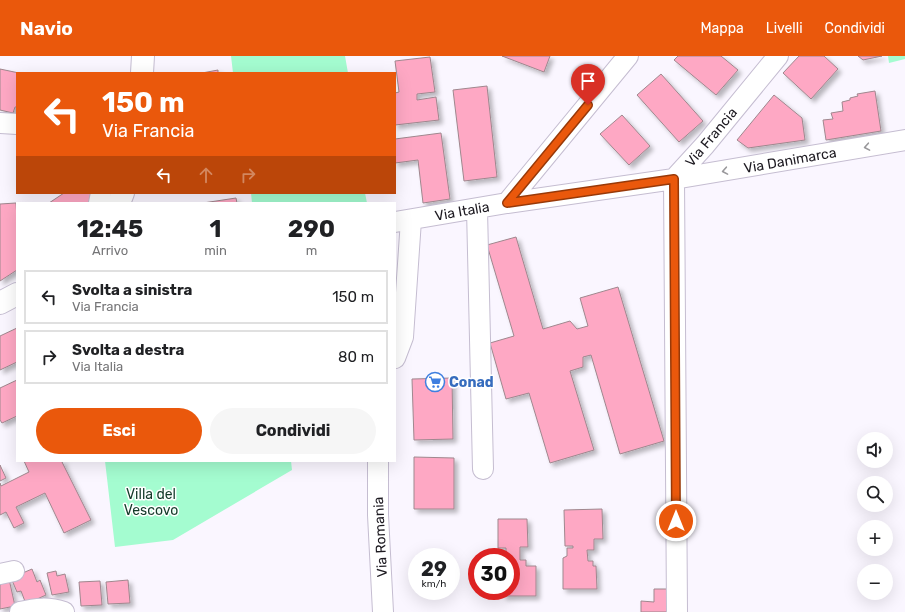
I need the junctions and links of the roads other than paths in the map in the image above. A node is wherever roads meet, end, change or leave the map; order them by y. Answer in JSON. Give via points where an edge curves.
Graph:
{"nodes":[{"id":1,"x":143,"y":56,"type":"edge"},
{"id":2,"x":628,"y":56,"type":"edge"},
{"id":3,"x":778,"y":56,"type":"edge"},
{"id":4,"x":142,"y":72,"type":"edge"},
{"id":5,"x":0,"y":123,"type":"edge"},
{"id":6,"x":16,"y":124,"type":"edge"},
{"id":7,"x":905,"y":140,"type":"edge"},
{"id":8,"x":674,"y":179,"type":"junction"},
{"id":9,"x":507,"y":203,"type":"junction"},
{"id":10,"x":478,"y":209,"type":"junction"},
{"id":11,"x":403,"y":221,"type":"edge"},
{"id":12,"x":16,"y":295,"type":"edge"},
{"id":13,"x":0,"y":303,"type":"edge"},
{"id":14,"x":396,"y":355,"type":"edge"},
{"id":15,"x":378,"y":462,"type":"edge"},
{"id":16,"x":483,"y":469,"type":"dead end"},
{"id":17,"x":20,"y":612,"type":"edge"},
{"id":18,"x":64,"y":612,"type":"edge"},
{"id":19,"x":383,"y":612,"type":"edge"},
{"id":20,"x":677,"y":612,"type":"edge"}],
"edges":[{"from":1,"to":4,"type":"main road"},
{"from":2,"to":9,"type":"street","name":"Via Italia"},
{"from":3,"to":8,"type":"street","name":"Via Francia"},
{"from":5,"to":6,"type":"street"},
{"from":7,"to":8,"type":"street","name":"Via Danimarca","one_way":true},
{"from":8,"to":9,"type":"street","name":"Via Francia"},
{"from":8,"to":20,"type":"street"},
{"from":9,"to":10,"type":"street","name":"Via Italia"},
{"from":10,"to":11,"type":"street","name":"Via Italia"},
{"from":10,"to":16,"type":"street"},
{"from":11,"to":14,"type":"street","via":[[403,337]]},
{"from":12,"to":13,"type":"main road"},
{"from":15,"to":19,"type":"street","name":"Via Romania"},
{"from":17,"to":18,"type":"street","via":[[46,608]]}]}
